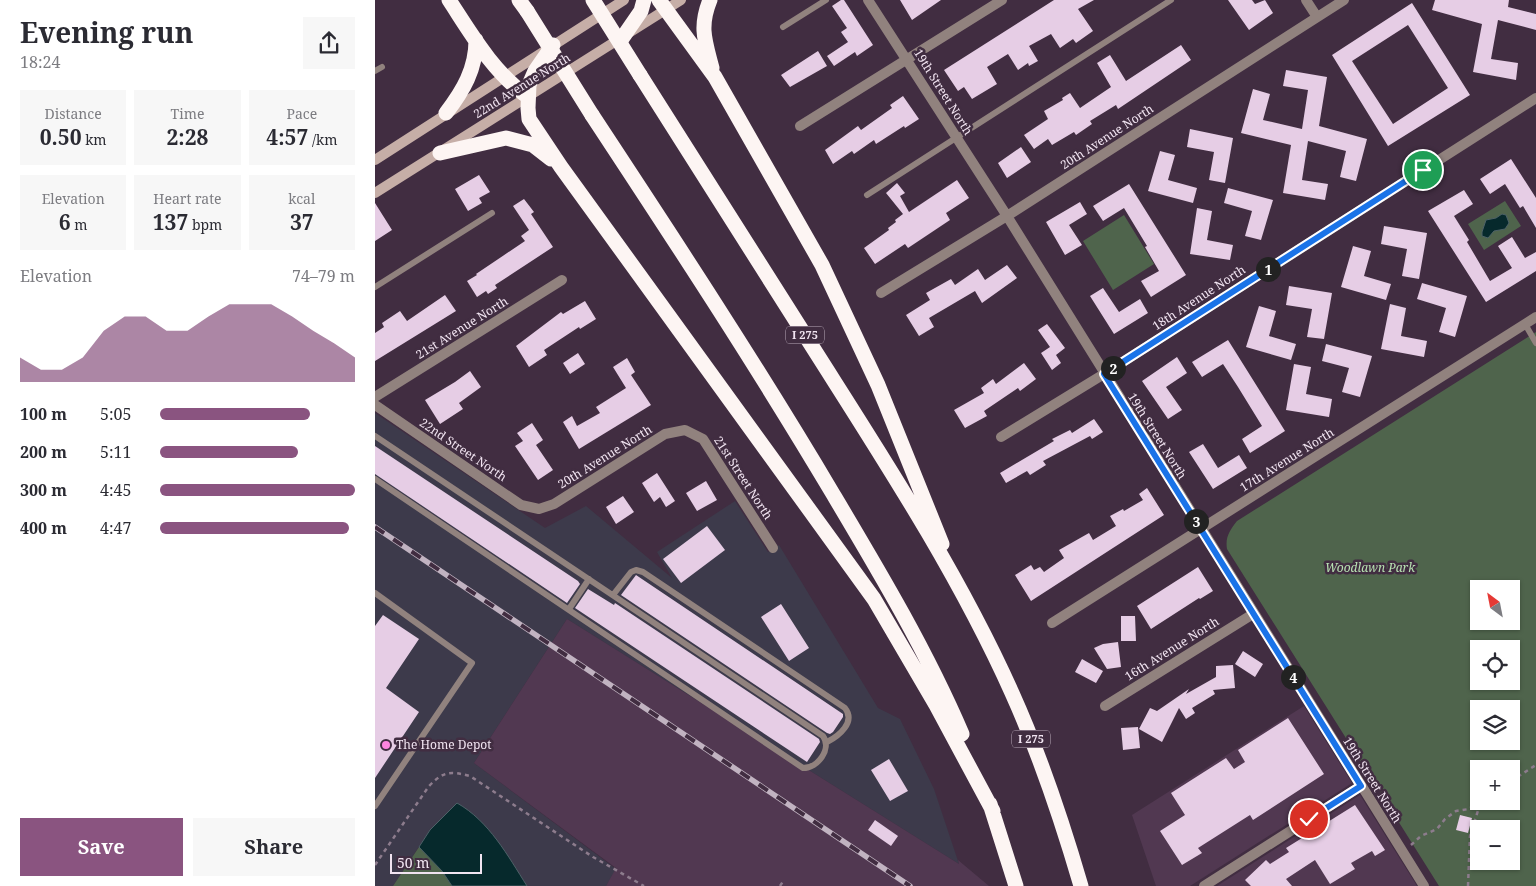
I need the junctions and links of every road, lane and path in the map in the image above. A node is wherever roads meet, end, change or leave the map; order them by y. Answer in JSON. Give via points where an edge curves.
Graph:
{"nodes":[{"id":1,"x":449,"y":0,"type":"edge"},
{"id":2,"x":593,"y":0,"type":"edge"},
{"id":3,"x":625,"y":0,"type":"edge"},
{"id":4,"x":644,"y":0,"type":"edge"},
{"id":5,"x":681,"y":0,"type":"edge"},
{"id":6,"x":710,"y":0,"type":"edge"},
{"id":7,"x":826,"y":0,"type":"edge"},
{"id":8,"x":869,"y":0,"type":"edge"},
{"id":9,"x":1002,"y":0,"type":"edge"},
{"id":10,"x":1171,"y":0,"type":"edge"},
{"id":11,"x":1306,"y":0,"type":"edge"},
{"id":12,"x":1344,"y":0,"type":"edge"},
{"id":13,"x":662,"y":5,"type":"edge"},
{"id":14,"x":523,"y":6,"type":"edge"},
{"id":15,"x":1317,"y":17,"type":"junction"},
{"id":16,"x":783,"y":28,"type":"dead end"},
{"id":17,"x":476,"y":40,"type":"junction"},
{"id":18,"x":621,"y":40,"type":"junction"},
{"id":19,"x":553,"y":45,"type":"junction"},
{"id":20,"x":908,"y":60,"type":"junction"},
{"id":21,"x":382,"y":67,"type":"dead end"},
{"id":22,"x":375,"y":71,"type":"edge"},
{"id":23,"x":503,"y":76,"type":"junction"},
{"id":24,"x":715,"y":77,"type":"junction"},
{"id":25,"x":527,"y":97,"type":"junction"},
{"id":26,"x":1536,"y":98,"type":"edge"},
{"id":27,"x":446,"y":113,"type":"junction"},
{"id":28,"x":800,"y":126,"type":"dead end"},
{"id":29,"x":957,"y":137,"type":"junction"},
{"id":30,"x":440,"y":153,"type":"junction"},
{"id":31,"x":375,"y":160,"type":"edge"},
{"id":32,"x":561,"y":167,"type":"junction"},
{"id":33,"x":375,"y":193,"type":"edge"},
{"id":34,"x":867,"y":195,"type":"dead end"},
{"id":35,"x":492,"y":213,"type":"dead end"},
{"id":36,"x":1007,"y":216,"type":"junction"},
{"id":37,"x":561,"y":280,"type":"dead end"},
{"id":38,"x":375,"y":287,"type":"edge"},
{"id":39,"x":881,"y":293,"type":"dead end"},
{"id":40,"x":1536,"y":317,"type":"edge"},
{"id":41,"x":1525,"y":324,"type":"junction"},
{"id":42,"x":1536,"y":343,"type":"edge"},
{"id":43,"x":1104,"y":374,"type":"junction"},
{"id":44,"x":375,"y":397,"type":"edge"},
{"id":45,"x":375,"y":405,"type":"edge"},
{"id":46,"x":685,"y":430,"type":"joint"},
{"id":47,"x":375,"y":436,"type":"edge"},
{"id":48,"x":1001,"y":436,"type":"dead end"},
{"id":49,"x":375,"y":479,"type":"edge"},
{"id":50,"x":539,"y":509,"type":"joint"},
{"id":51,"x":1201,"y":529,"type":"junction"},
{"id":52,"x":773,"y":548,"type":"dead end"},
{"id":53,"x":589,"y":579,"type":"junction"},
{"id":54,"x":375,"y":593,"type":"edge"},
{"id":55,"x":613,"y":595,"type":"junction"},
{"id":56,"x":964,"y":599,"type":"junction"},
{"id":57,"x":569,"y":609,"type":"junction"},
{"id":58,"x":1253,"y":614,"type":"junction"},
{"id":59,"x":1052,"y":623,"type":"dead end"},
{"id":60,"x":1105,"y":706,"type":"dead end"},
{"id":61,"x":827,"y":742,"type":"junction"},
{"id":62,"x":1536,"y":765,"type":"edge"},
{"id":63,"x":1520,"y":775,"type":"edge"},
{"id":64,"x":1361,"y":786,"type":"junction"},
{"id":65,"x":375,"y":806,"type":"edge"},
{"id":66,"x":1470,"y":809,"type":"edge"},
{"id":67,"x":1477,"y":810,"type":"edge"},
{"id":68,"x":993,"y":811,"type":"junction"},
{"id":69,"x":1403,"y":852,"type":"junction"},
{"id":70,"x":375,"y":865,"type":"edge"},
{"id":71,"x":784,"y":880,"type":"dead end"},
{"id":72,"x":644,"y":886,"type":"edge"},
{"id":73,"x":780,"y":886,"type":"edge"},
{"id":74,"x":1016,"y":886,"type":"edge"},
{"id":75,"x":1081,"y":886,"type":"edge"},
{"id":76,"x":1204,"y":886,"type":"edge"},
{"id":77,"x":1424,"y":886,"type":"edge"},
{"id":78,"x":1468,"y":886,"type":"edge"}],
"edges":[{"from":1,"to":17,"type":"highway"},
{"from":2,"to":56,"type":"highway","number":"I 275","bridge":true,"via":[[901,486]]},
{"from":3,"to":19,"type":"main road","name":"22nd Avenue North"},
{"from":4,"to":18,"type":"highway","via":[[641,11]]},
{"from":5,"to":13,"type":"main road","name":"22nd Avenue North"},
{"from":6,"to":24,"type":"highway","via":[[703,31]]},
{"from":7,"to":16,"type":"lane"},
{"from":8,"to":20,"type":"street","name":"19th Street North"},
{"from":9,"to":20,"type":"street"},
{"from":10,"to":29,"type":"lane"},
{"from":11,"to":15,"type":"street"},
{"from":12,"to":15,"type":"street","name":"20th Avenue North"},
{"from":13,"to":18,"type":"main road","name":"22nd Avenue North"},
{"from":13,"to":24,"type":"highway"},
{"from":14,"to":68,"type":"highway","bridge":true,"via":[[797,434],[895,600],[946,698]]},
{"from":15,"to":36,"type":"street","name":"20th Avenue North"},
{"from":17,"to":23,"type":"highway"},
{"from":17,"to":27,"type":"highway","via":[[473,70]]},
{"from":18,"to":25,"type":"main road","name":"22nd Avenue North"},
{"from":19,"to":23,"type":"main road","name":"22nd Avenue North"},
{"from":19,"to":25,"type":"highway","via":[[535,71]]},
{"from":20,"to":28,"type":"street"},
{"from":20,"to":29,"type":"street","name":"19th Street North"},
{"from":21,"to":22,"type":"lane"},
{"from":23,"to":25,"type":"highway"},
{"from":23,"to":27,"type":"main road","name":"22nd Avenue North"},
{"from":24,"to":56,"type":"highway","via":[[850,322],[879,385]]},
{"from":25,"to":30,"type":"main road","name":"22nd Avenue North"},
{"from":25,"to":32,"type":"highway","via":[[529,119]]},
{"from":26,"to":43,"type":"street","name":"18th Avenue North"},
{"from":27,"to":31,"type":"main road","name":"22nd Avenue North"},
{"from":29,"to":34,"type":"lane"},
{"from":29,"to":36,"type":"street","name":"19th Street North"},
{"from":30,"to":32,"type":"highway","via":[[506,138],[533,144]]},
{"from":30,"to":33,"type":"main road","name":"22nd Avenue North"},
{"from":32,"to":68,"type":"highway","via":[[874,599]]},
{"from":35,"to":38,"type":"lane"},
{"from":36,"to":39,"type":"street","name":"20th Avenue North"},
{"from":36,"to":43,"type":"street","name":"19th Street North"},
{"from":37,"to":44,"type":"street","name":"21st Avenue North"},
{"from":40,"to":41,"type":"street","name":"17th Avenue North"},
{"from":41,"to":42,"type":"lane"},
{"from":41,"to":51,"type":"street","name":"17th Avenue North"},
{"from":43,"to":48,"type":"street","name":"18th Avenue North"},
{"from":43,"to":51,"type":"street","name":"19th Street North"},
{"from":45,"to":50,"type":"street","name":"22nd Street North","via":[[521,505]]},
{"from":46,"to":50,"type":"street","name":"20th Avenue North","via":[[665,434],[554,504]]},
{"from":46,"to":52,"type":"street","name":"21st Street North","via":[[703,439]]},
{"from":47,"to":53,"type":"lane"},
{"from":49,"to":57,"type":"lane"},
{"from":51,"to":58,"type":"street","name":"19th Street North"},
{"from":51,"to":59,"type":"street","name":"17th Avenue North"},
{"from":53,"to":55,"type":"lane"},
{"from":53,"to":57,"type":"lane"},
{"from":54,"to":65,"type":"lane","via":[[472,663]]},
{"from":55,"to":61,"type":"lane","via":[[823,736]]},
{"from":55,"to":61,"type":"lane","via":[[631,572],[643,572],[845,708],[849,720],[844,729]]},
{"from":56,"to":75,"type":"highway","number":"I 275","via":[[1028,730]]},
{"from":57,"to":61,"type":"lane","via":[[803,768],[811,768],[819,762]]},
{"from":58,"to":60,"type":"street","name":"16th Avenue North"},
{"from":58,"to":64,"type":"street","name":"19th Street North"},
{"from":62,"to":63,"type":"path"},
{"from":64,"to":69,"type":"street","name":"19th Street North"},
{"from":64,"to":76,"type":"street"},
{"from":66,"to":69,"type":"path","via":[[1456,811],[1437,829],[1421,836]]},
{"from":67,"to":78,"type":"path","via":[[1470,836]]},
{"from":68,"to":74,"type":"highway"},
{"from":69,"to":77,"type":"street","name":"19th Street North"},
{"from":70,"to":72,"type":"path","via":[[429,786],[440,775],[455,772],[470,776],[593,858]]},
{"from":71,"to":73,"type":"path"}]}
